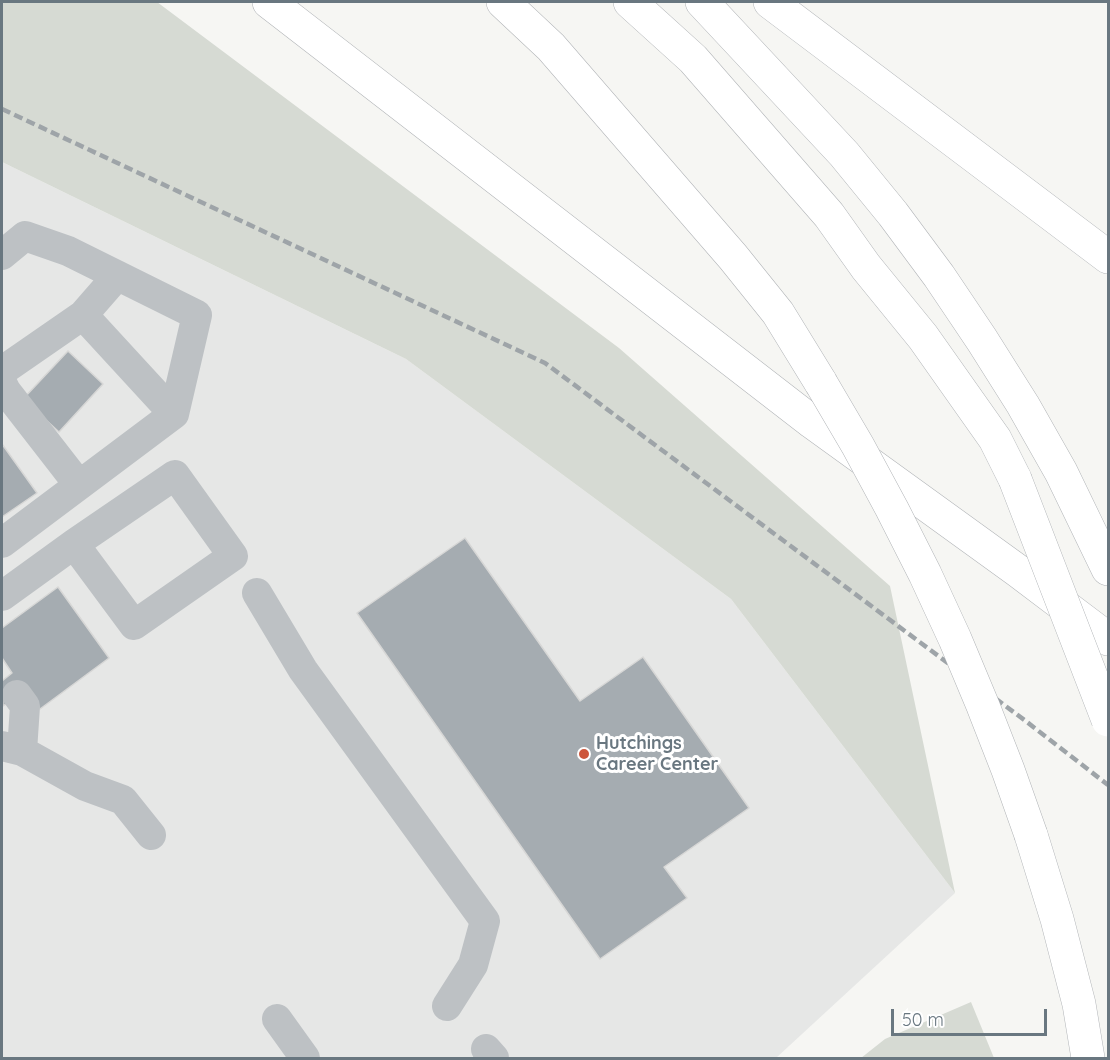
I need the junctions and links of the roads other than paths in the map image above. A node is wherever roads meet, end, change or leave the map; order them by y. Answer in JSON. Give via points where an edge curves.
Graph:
{"nodes":[{"id":1,"x":269,"y":2,"type":"edge"},
{"id":2,"x":502,"y":2,"type":"edge"},
{"id":3,"x":630,"y":2,"type":"edge"},
{"id":4,"x":702,"y":2,"type":"edge"},
{"id":5,"x":770,"y":2,"type":"edge"},
{"id":6,"x":2,"y":255,"type":"edge"},
{"id":7,"x":1108,"y":257,"type":"edge"},
{"id":8,"x":117,"y":276,"type":"junction"},
{"id":9,"x":83,"y":315,"type":"junction"},
{"id":10,"x":2,"y":371,"type":"edge"},
{"id":11,"x":2,"y":383,"type":"edge"},
{"id":12,"x":174,"y":414,"type":"junction"},
{"id":13,"x":79,"y":485,"type":"junction"},
{"id":14,"x":2,"y":543,"type":"edge"},
{"id":15,"x":74,"y":544,"type":"junction"},
{"id":16,"x":1108,"y":569,"type":"edge"},
{"id":17,"x":257,"y":593,"type":"dead end"},
{"id":18,"x":2,"y":596,"type":"edge"},
{"id":19,"x":1108,"y":639,"type":"edge"},
{"id":20,"x":8,"y":683,"type":"edge"},
{"id":21,"x":1108,"y":720,"type":"edge"},
{"id":22,"x":12,"y":748,"type":"edge"},
{"id":23,"x":151,"y":835,"type":"dead end"},
{"id":24,"x":447,"y":1006,"type":"dead end"},
{"id":25,"x":277,"y":1019,"type":"dead end"},
{"id":26,"x":305,"y":1059,"type":"edge"},
{"id":27,"x":1088,"y":1059,"type":"edge"}],
"edges":[{"from":1,"to":19,"type":"highway","via":[[812,422]]},
{"from":2,"to":27,"type":"highway","bridge":true,"via":[[551,47],[778,313],[892,509],[925,574],[1008,770],[1057,919],[1079,1004]]},
{"from":3,"to":21,"type":"highway","bridge":true,"via":[[693,59],[828,215],[923,337],[995,439],[1015,479]]},
{"from":4,"to":16,"type":"highway","via":[[844,154],[939,276],[1023,405]]},
{"from":5,"to":7,"type":"highway"},
{"from":6,"to":8,"type":"lane","via":[[25,236],[68,251]]},
{"from":8,"to":9,"type":"lane"},
{"from":8,"to":12,"type":"lane","via":[[197,315]]},
{"from":9,"to":10,"type":"lane"},
{"from":9,"to":12,"type":"lane"},
{"from":11,"to":13,"type":"lane"},
{"from":12,"to":13,"type":"lane"},
{"from":13,"to":14,"type":"lane"},
{"from":15,"to":15,"type":"lane","via":[[175,476],[233,556],[134,625]]},
{"from":15,"to":18,"type":"lane"},
{"from":17,"to":24,"type":"lane","via":[[303,670],[485,921],[473,965]]},
{"from":20,"to":22,"type":"lane","via":[[25,706]]},
{"from":22,"to":23,"type":"lane","via":[[85,786],[123,800]]},
{"from":25,"to":26,"type":"lane"}]}
